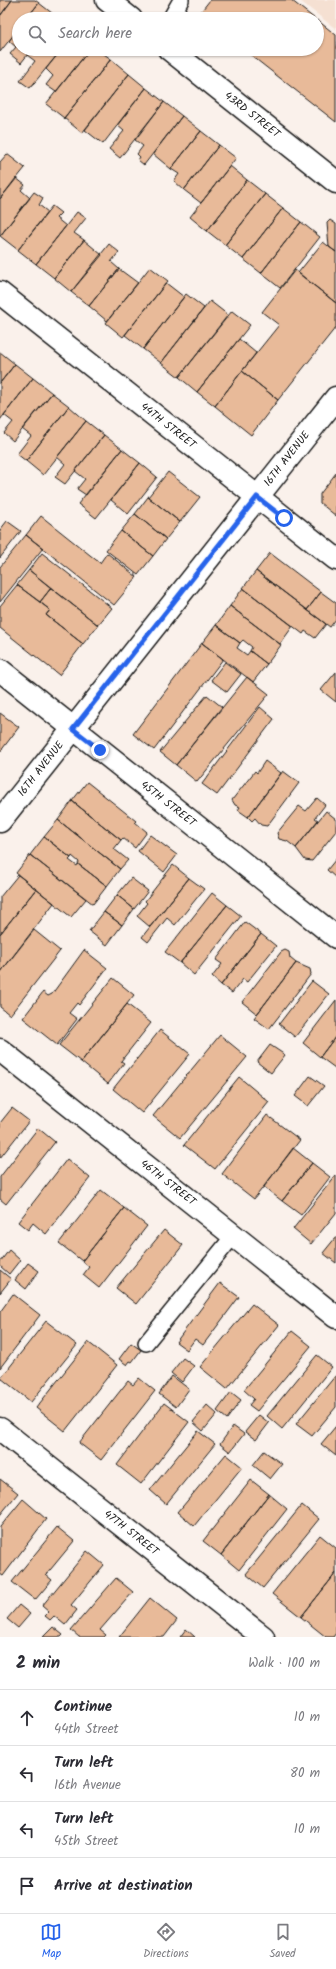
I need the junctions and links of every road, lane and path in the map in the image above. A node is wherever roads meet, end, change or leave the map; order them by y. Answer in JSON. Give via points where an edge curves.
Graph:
{"nodes":[{"id":1,"x":107,"y":0,"type":"edge"},
{"id":2,"x":181,"y":0,"type":"edge"},
{"id":3,"x":122,"y":12,"type":"edge"},
{"id":4,"x":174,"y":12,"type":"edge"},
{"id":5,"x":178,"y":56,"type":"edge"},
{"id":6,"x":336,"y":182,"type":"edge"},
{"id":7,"x":0,"y":293,"type":"edge"},
{"id":8,"x":336,"y":398,"type":"edge"},
{"id":9,"x":257,"y":497,"type":"junction"},
{"id":10,"x":336,"y":559,"type":"edge"},
{"id":11,"x":0,"y":670,"type":"edge"},
{"id":12,"x":73,"y":729,"type":"junction"},
{"id":13,"x":0,"y":821,"type":"edge"},
{"id":14,"x":336,"y":937,"type":"edge"},
{"id":15,"x":0,"y":1050,"type":"edge"},
{"id":16,"x":234,"y":1236,"type":"junction"},
{"id":17,"x":336,"y":1317,"type":"edge"},
{"id":18,"x":146,"y":1343,"type":"dead end"},
{"id":19,"x":0,"y":1429,"type":"edge"},
{"id":20,"x":263,"y":1637,"type":"edge"}],
"edges":[{"from":1,"to":3,"type":"street"},
{"from":2,"to":4,"type":"lane"},
{"from":5,"to":6,"type":"street","name":"43RD STREET"},
{"from":7,"to":9,"type":"street","name":"44TH STREET"},
{"from":8,"to":9,"type":"street","name":"16TH AVENUE"},
{"from":9,"to":10,"type":"street","name":"44TH STREET"},
{"from":9,"to":12,"type":"street","name":"16TH AVENUE"},
{"from":11,"to":12,"type":"street","name":"45TH STREET"},
{"from":12,"to":13,"type":"street","name":"16TH AVENUE"},
{"from":12,"to":14,"type":"street","name":"45TH STREET"},
{"from":15,"to":16,"type":"street","name":"46TH STREET"},
{"from":16,"to":17,"type":"street","name":"46TH STREET"},
{"from":16,"to":18,"type":"lane"},
{"from":19,"to":20,"type":"street","name":"47TH STREET"}]}
